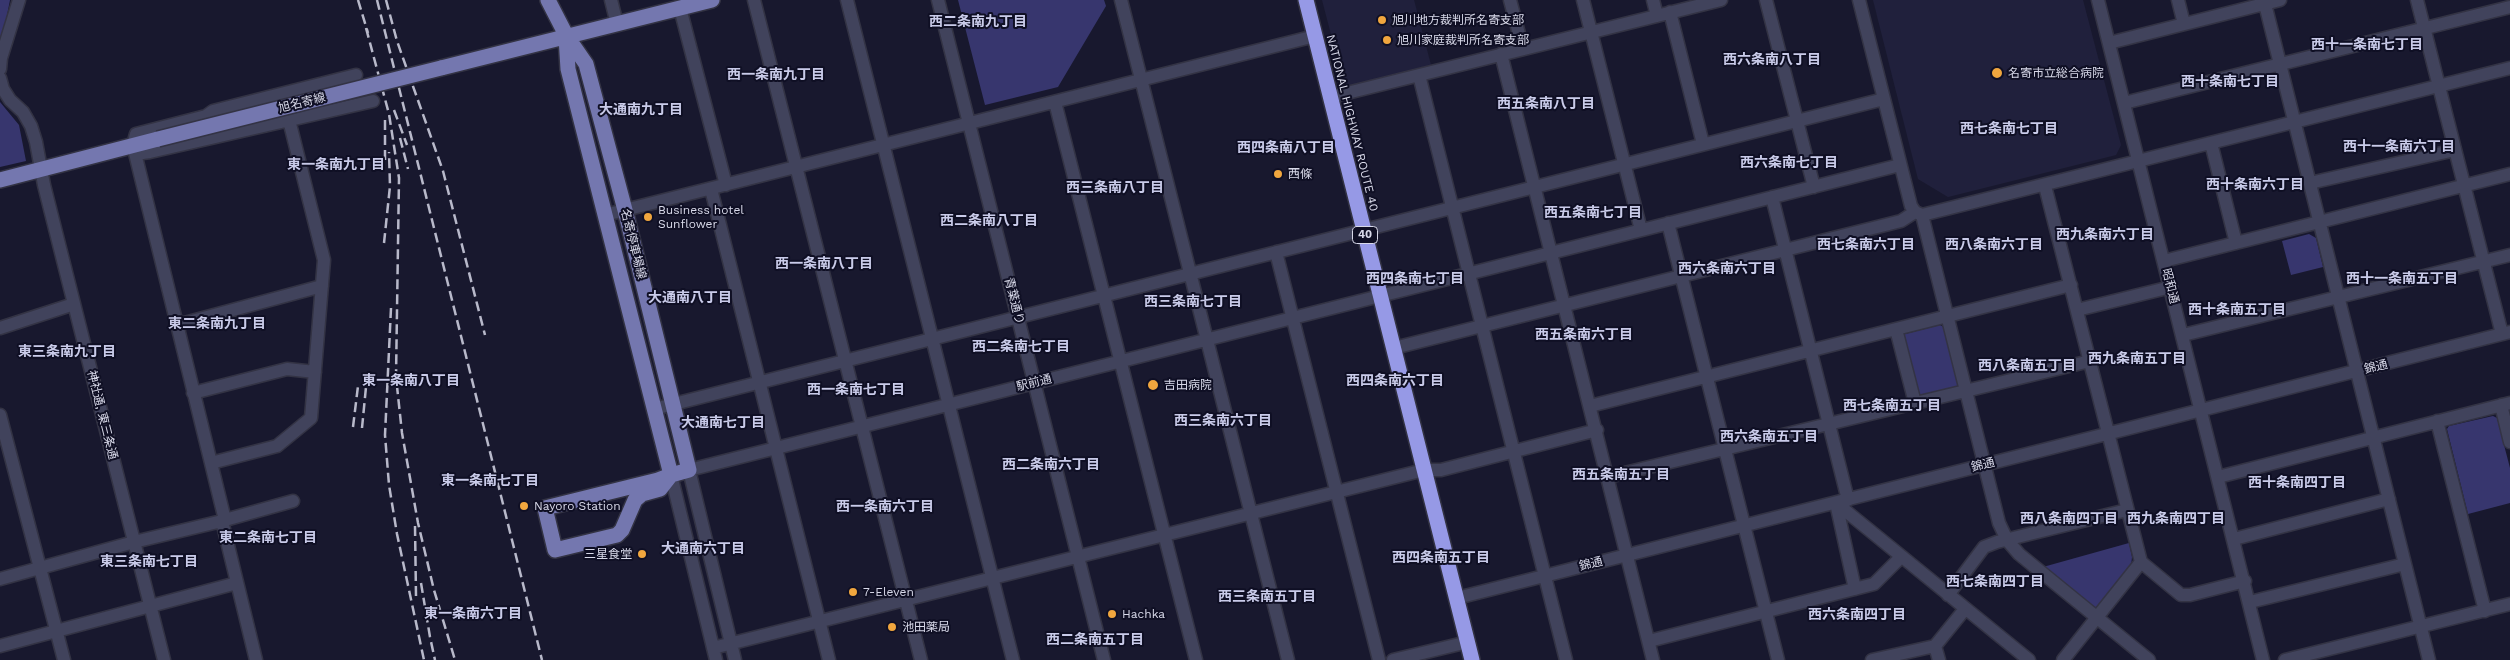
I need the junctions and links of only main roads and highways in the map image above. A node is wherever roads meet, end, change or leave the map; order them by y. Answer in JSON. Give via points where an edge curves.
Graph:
{"nodes":[{"id":1,"x":548,"y":0,"type":"edge"},
{"id":2,"x":712,"y":0,"type":"edge"},
{"id":3,"x":1306,"y":0,"type":"edge"},
{"id":4,"x":683,"y":5,"type":"edge"},
{"id":5,"x":566,"y":35,"type":"junction"},
{"id":6,"x":0,"y":180,"type":"edge"},
{"id":7,"x":671,"y":475,"type":"junction"},
{"id":8,"x":1472,"y":660,"type":"edge"}],
"edges":[{"from":1,"to":5,"type":"main road"},
{"from":2,"to":4,"type":"main road"},
{"from":3,"to":8,"type":"highway","name":"NATIONAL HIGHWAY ROUTE 40","number":"40"},
{"from":4,"to":5,"type":"main road"},
{"from":5,"to":6,"type":"main road","name":"旭名寄線","bridge":true,"via":[[158,140],[134,149]]},
{"from":5,"to":7,"type":"main road","name":"名寄停車場線","via":[[568,69]]},
{"from":5,"to":7,"type":"main road","name":"名寄停車場線","via":[[586,64],[689,470]]},
{"from":7,"to":7,"type":"main road","via":[[660,489],[642,494],[635,500],[618,535],[555,550],[545,508]]}]}
